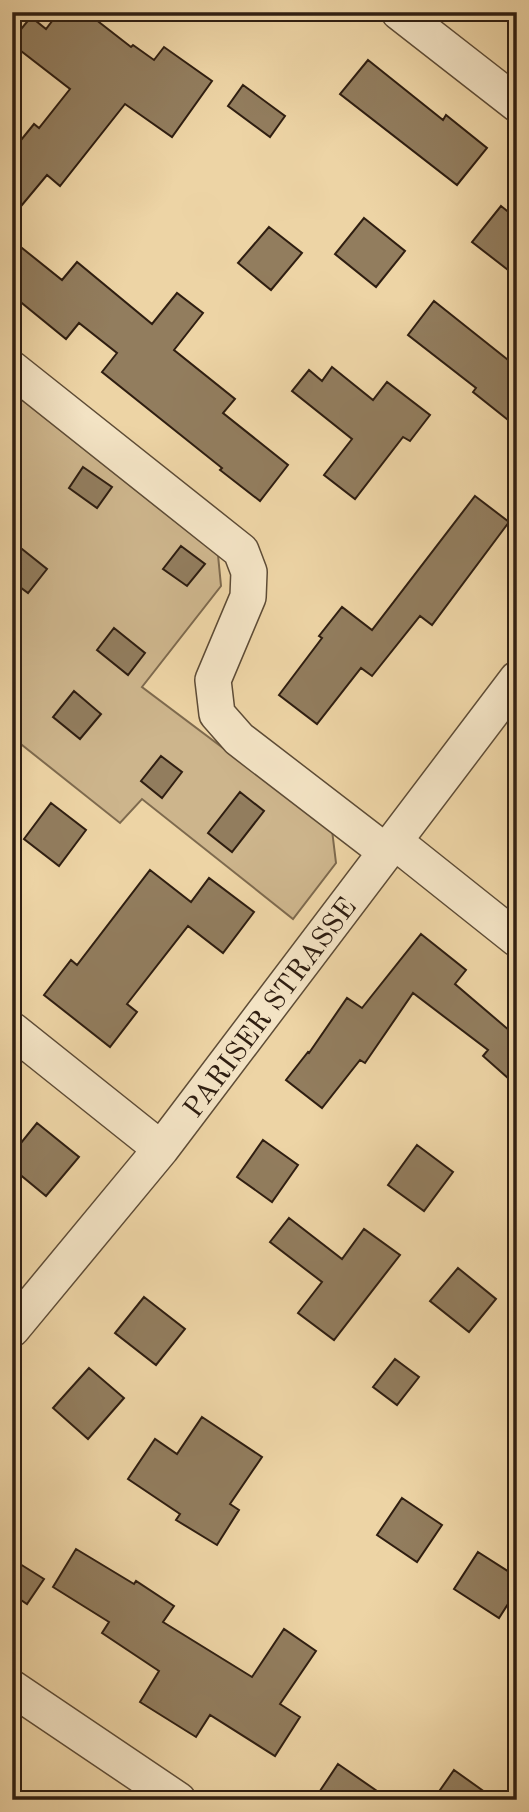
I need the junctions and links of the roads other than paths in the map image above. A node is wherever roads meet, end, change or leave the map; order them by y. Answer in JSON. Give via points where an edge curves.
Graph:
{"nodes":[{"id":1,"x":399,"y":12,"type":"edge"},
{"id":2,"x":517,"y":104,"type":"edge"},
{"id":3,"x":12,"y":369,"type":"edge"},
{"id":4,"x":517,"y":679,"type":"edge"},
{"id":5,"x":390,"y":847,"type":"junction"},
{"id":6,"x":517,"y":939,"type":"edge"},
{"id":7,"x":12,"y":1030,"type":"edge"},
{"id":8,"x":161,"y":1149,"type":"junction"},
{"id":9,"x":12,"y":1328,"type":"edge"},
{"id":10,"x":12,"y":1688,"type":"edge"},
{"id":11,"x":178,"y":1800,"type":"edge"}],
"edges":[{"from":1,"to":2,"type":"street"},
{"from":3,"to":5,"type":"street","via":[[241,551],[249,572],[247,597],[213,680],[217,714],[239,739]]},
{"from":4,"to":5,"type":"street","name":"PARISER STRASSE"},
{"from":5,"to":6,"type":"street"},
{"from":5,"to":8,"type":"street","name":"PARISER STRASSE"},
{"from":7,"to":8,"type":"street"},
{"from":8,"to":9,"type":"street","name":"PARISER STRASSE"},
{"from":10,"to":11,"type":"street"}]}
